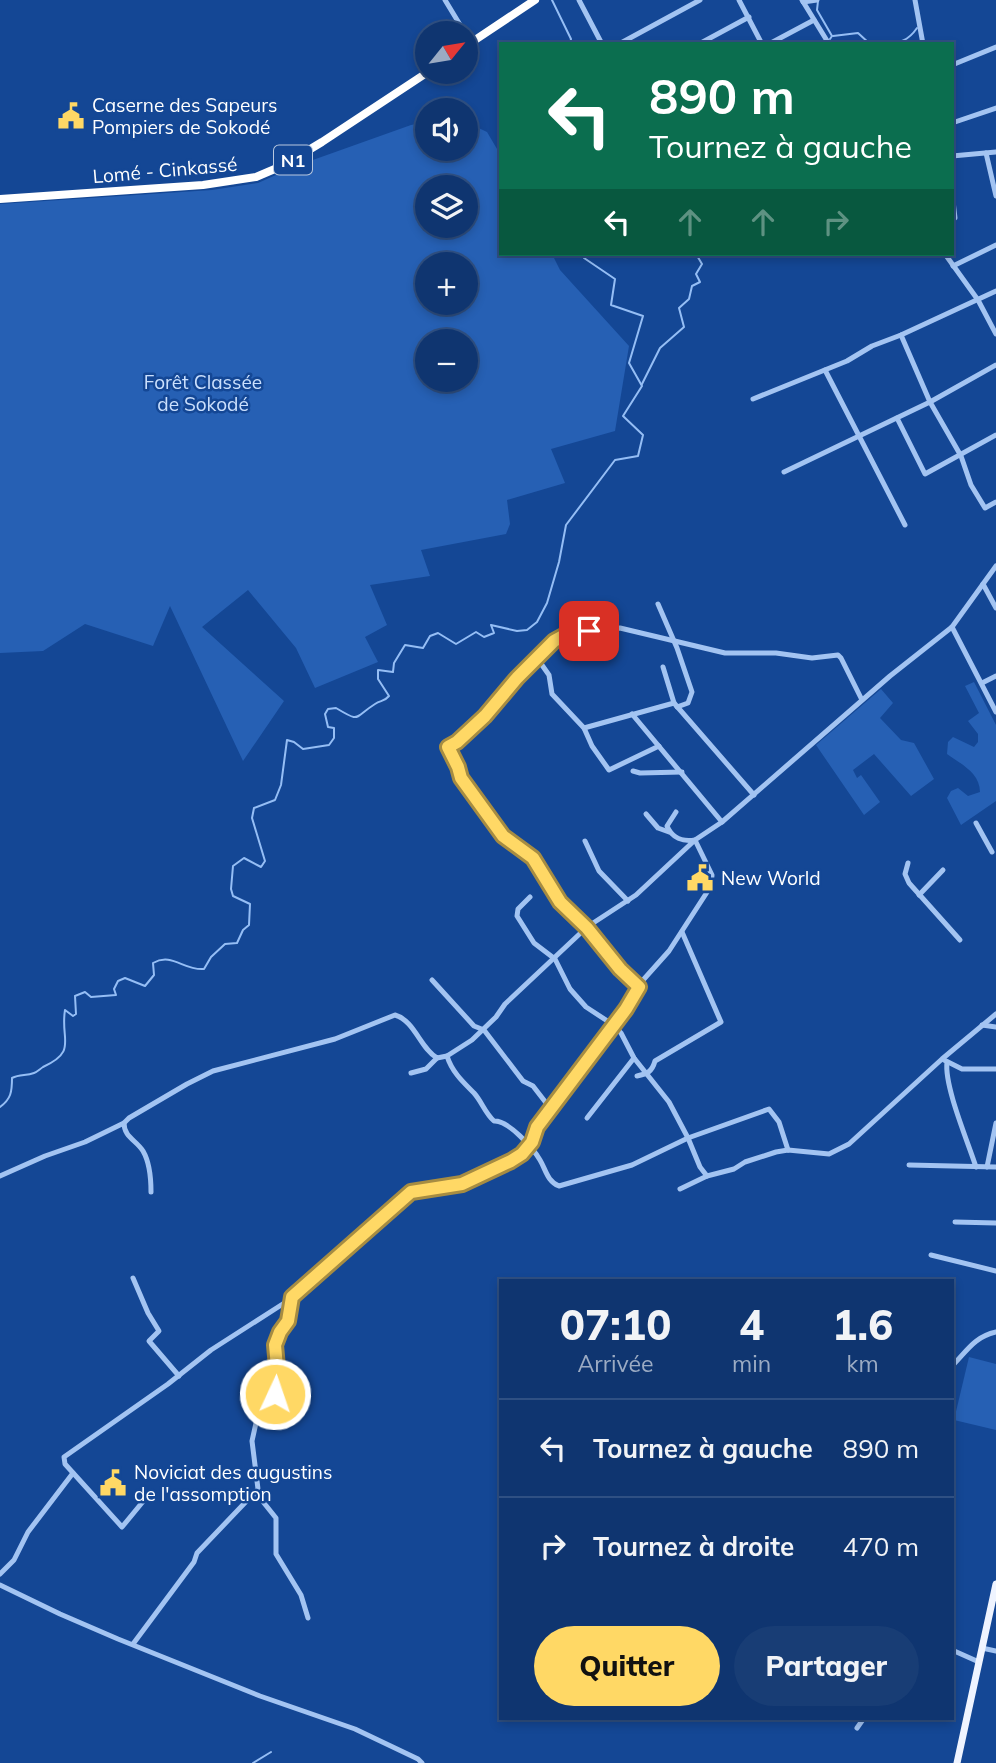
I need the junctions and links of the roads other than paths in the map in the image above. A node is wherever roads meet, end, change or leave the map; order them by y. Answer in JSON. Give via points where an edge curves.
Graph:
{"nodes":[{"id":1,"x":445,"y":0,"type":"edge"},
{"id":2,"x":535,"y":0,"type":"edge"},
{"id":3,"x":579,"y":0,"type":"edge"},
{"id":4,"x":700,"y":0,"type":"edge"},
{"id":5,"x":739,"y":0,"type":"edge"},
{"id":6,"x":817,"y":0,"type":"edge"},
{"id":7,"x":915,"y":0,"type":"edge"},
{"id":8,"x":803,"y":1,"type":"edge"},
{"id":9,"x":749,"y":17,"type":"junction"},
{"id":10,"x":814,"y":20,"type":"junction"},
{"id":11,"x":458,"y":21,"type":"edge"},
{"id":12,"x":478,"y":38,"type":"edge"},
{"id":13,"x":601,"y":42,"type":"edge"},
{"id":14,"x":623,"y":42,"type":"edge"},
{"id":15,"x":703,"y":42,"type":"edge"},
{"id":16,"x":761,"y":42,"type":"edge"},
{"id":17,"x":773,"y":42,"type":"edge"},
{"id":18,"x":828,"y":42,"type":"edge"},
{"id":19,"x":923,"y":42,"type":"edge"},
{"id":20,"x":996,"y":47,"type":"edge"},
{"id":21,"x":954,"y":64,"type":"edge"},
{"id":22,"x":415,"y":81,"type":"edge"},
{"id":23,"x":996,"y":108,"type":"edge"},
{"id":24,"x":954,"y":122,"type":"edge"},
{"id":25,"x":996,"y":152,"type":"edge"},
{"id":26,"x":986,"y":153,"type":"junction"},
{"id":27,"x":954,"y":156,"type":"edge"},
{"id":28,"x":996,"y":197,"type":"edge"},
{"id":29,"x":0,"y":199,"type":"edge"},
{"id":30,"x":996,"y":245,"type":"edge"},
{"id":31,"x":946,"y":256,"type":"edge"},
{"id":32,"x":953,"y":266,"type":"junction"},
{"id":33,"x":996,"y":291,"type":"edge"},
{"id":34,"x":978,"y":300,"type":"junction"},
{"id":35,"x":996,"y":334,"type":"edge"},
{"id":36,"x":901,"y":335,"type":"junction"},
{"id":37,"x":996,"y":365,"type":"edge"},
{"id":38,"x":825,"y":370,"type":"junction"},
{"id":39,"x":753,"y":399,"type":"dead end"},
{"id":40,"x":930,"y":402,"type":"junction"},
{"id":41,"x":897,"y":418,"type":"junction"},
{"id":42,"x":996,"y":435,"type":"edge"},
{"id":43,"x":859,"y":436,"type":"junction"},
{"id":44,"x":961,"y":456,"type":"junction"},
{"id":45,"x":784,"y":472,"type":"dead end"},
{"id":46,"x":996,"y":502,"type":"edge"},
{"id":47,"x":905,"y":525,"type":"dead end"},
{"id":48,"x":996,"y":566,"type":"edge"},
{"id":49,"x":983,"y":584,"type":"junction"},
{"id":50,"x":657,"y":604,"type":"dead end"},
{"id":51,"x":996,"y":608,"type":"edge"},
{"id":52,"x":952,"y":627,"type":"junction"},
{"id":53,"x":674,"y":641,"type":"junction"},
{"id":54,"x":537,"y":658,"type":"junction"},
{"id":55,"x":663,"y":667,"type":"dead end"},
{"id":56,"x":996,"y":676,"type":"edge"},
{"id":57,"x":982,"y":683,"type":"junction"},
{"id":58,"x":862,"y":701,"type":"junction"},
{"id":59,"x":676,"y":705,"type":"junction"},
{"id":60,"x":996,"y":712,"type":"edge"},
{"id":61,"x":632,"y":714,"type":"junction"},
{"id":62,"x":584,"y":729,"type":"junction"},
{"id":63,"x":659,"y":746,"type":"junction"},
{"id":64,"x":633,"y":771,"type":"dead end"},
{"id":65,"x":682,"y":772,"type":"junction"},
{"id":66,"x":754,"y":795,"type":"junction"},
{"id":67,"x":677,"y":812,"type":"dead end"},
{"id":68,"x":646,"y":814,"type":"dead end"},
{"id":69,"x":722,"y":822,"type":"junction"},
{"id":70,"x":976,"y":823,"type":"dead end"},
{"id":71,"x":672,"y":833,"type":"junction"},
{"id":72,"x":695,"y":840,"type":"junction"},
{"id":73,"x":585,"y":841,"type":"dead end"},
{"id":74,"x":992,"y":852,"type":"dead end"},
{"id":75,"x":908,"y":863,"type":"dead end"},
{"id":76,"x":943,"y":870,"type":"dead end"},
{"id":77,"x":919,"y":895,"type":"junction"},
{"id":78,"x":530,"y":897,"type":"dead end"},
{"id":79,"x":628,"y":901,"type":"junction"},
{"id":80,"x":600,"y":919,"type":"junction"},
{"id":81,"x":587,"y":928,"type":"junction"},
{"id":82,"x":682,"y":932,"type":"junction"},
{"id":83,"x":960,"y":940,"type":"dead end"},
{"id":84,"x":604,"y":948,"type":"junction"},
{"id":85,"x":555,"y":959,"type":"junction"},
{"id":86,"x":432,"y":980,"type":"dead end"},
{"id":87,"x":639,"y":987,"type":"junction"},
{"id":88,"x":996,"y":1014,"type":"edge"},
{"id":89,"x":612,"y":1024,"type":"junction"},
{"id":90,"x":982,"y":1026,"type":"junction"},
{"id":91,"x":996,"y":1027,"type":"edge"},
{"id":92,"x":484,"y":1030,"type":"junction"},
{"id":93,"x":447,"y":1056,"type":"junction"},
{"id":94,"x":437,"y":1058,"type":"junction"},
{"id":95,"x":634,"y":1058,"type":"junction"},
{"id":96,"x":944,"y":1060,"type":"junction"},
{"id":97,"x":996,"y":1069,"type":"edge"},
{"id":98,"x":411,"y":1073,"type":"dead end"},
{"id":99,"x":646,"y":1074,"type":"junction"},
{"id":100,"x":637,"y":1076,"type":"dead end"},
{"id":101,"x":550,"y":1108,"type":"junction"},
{"id":102,"x":587,"y":1118,"type":"dead end"},
{"id":103,"x":124,"y":1123,"type":"junction"},
{"id":104,"x":996,"y":1123,"type":"edge"},
{"id":105,"x":688,"y":1138,"type":"junction"},
{"id":106,"x":528,"y":1146,"type":"junction"},
{"id":107,"x":789,"y":1150,"type":"junction"},
{"id":108,"x":909,"y":1166,"type":"dead end"},
{"id":109,"x":976,"y":1167,"type":"junction"},
{"id":110,"x":988,"y":1167,"type":"junction"},
{"id":111,"x":996,"y":1167,"type":"edge"},
{"id":112,"x":707,"y":1176,"type":"junction"},
{"id":113,"x":0,"y":1177,"type":"edge"},
{"id":114,"x":680,"y":1189,"type":"dead end"},
{"id":115,"x":151,"y":1192,"type":"dead end"},
{"id":116,"x":955,"y":1222,"type":"dead end"},
{"id":117,"x":996,"y":1223,"type":"edge"},
{"id":118,"x":931,"y":1255,"type":"dead end"},
{"id":119,"x":996,"y":1271,"type":"edge"},
{"id":120,"x":133,"y":1278,"type":"dead end"},
{"id":121,"x":292,"y":1297,"type":"junction"},
{"id":122,"x":996,"y":1332,"type":"edge"},
{"id":123,"x":954,"y":1364,"type":"edge"},
{"id":124,"x":179,"y":1376,"type":"junction"},
{"id":125,"x":73,"y":1473,"type":"junction"},
{"id":126,"x":150,"y":1493,"type":"dead end"},
{"id":127,"x":257,"y":1493,"type":"junction"},
{"id":128,"x":0,"y":1574,"type":"edge"},
{"id":129,"x":996,"y":1584,"type":"edge"},
{"id":130,"x":0,"y":1585,"type":"edge"},
{"id":131,"x":308,"y":1618,"type":"dead end"},
{"id":132,"x":133,"y":1644,"type":"junction"},
{"id":133,"x":982,"y":1648,"type":"junction"},
{"id":134,"x":954,"y":1651,"type":"edge"},
{"id":135,"x":996,"y":1651,"type":"edge"},
{"id":136,"x":979,"y":1662,"type":"junction"},
{"id":137,"x":863,"y":1720,"type":"edge"},
{"id":138,"x":857,"y":1728,"type":"dead end"},
{"id":139,"x":422,"y":1763,"type":"edge"},
{"id":140,"x":957,"y":1763,"type":"edge"}],
"edges":[{"from":1,"to":11,"type":"street"},
{"from":2,"to":12,"type":"highway"},
{"from":3,"to":13,"type":"street"},
{"from":4,"to":14,"type":"street"},
{"from":5,"to":9,"type":"street"},
{"from":6,"to":8,"type":"street"},
{"from":7,"to":19,"type":"street"},
{"from":8,"to":10,"type":"street"},
{"from":9,"to":15,"type":"street"},
{"from":9,"to":16,"type":"street"},
{"from":10,"to":17,"type":"street"},
{"from":10,"to":18,"type":"street"},
{"from":20,"to":21,"type":"street"},
{"from":22,"to":29,"type":"highway","name":"Lomé - Cinkassé","number":"N1","via":[[311,149],[256,177],[203,186]]},
{"from":23,"to":24,"type":"street"},
{"from":25,"to":26,"type":"street"},
{"from":26,"to":27,"type":"street"},
{"from":26,"to":28,"type":"street"},
{"from":30,"to":32,"type":"street"},
{"from":31,"to":32,"type":"street"},
{"from":32,"to":34,"type":"street"},
{"from":33,"to":34,"type":"street"},
{"from":34,"to":35,"type":"street"},
{"from":34,"to":36,"type":"street"},
{"from":36,"to":38,"type":"street"},
{"from":36,"to":40,"type":"street"},
{"from":37,"to":40,"type":"street"},
{"from":38,"to":39,"type":"street"},
{"from":38,"to":43,"type":"street"},
{"from":40,"to":41,"type":"street"},
{"from":40,"to":44,"type":"street"},
{"from":41,"to":43,"type":"street"},
{"from":41,"to":44,"type":"street","via":[[925,474]]},
{"from":42,"to":44,"type":"street"},
{"from":43,"to":45,"type":"street"},
{"from":43,"to":47,"type":"street"},
{"from":44,"to":46,"type":"street","via":[[985,508]]},
{"from":48,"to":49,"type":"street"},
{"from":49,"to":51,"type":"street"},
{"from":49,"to":52,"type":"street"},
{"from":50,"to":53,"type":"street"},
{"from":52,"to":57,"type":"street"},
{"from":52,"to":58,"type":"street"},
{"from":53,"to":54,"type":"street","via":[[626,629],[602,629],[563,636]]},
{"from":53,"to":58,"type":"street","via":[[725,653],[838,655]]},
{"from":53,"to":59,"type":"street","via":[[692,692],[688,704]]},
{"from":54,"to":62,"type":"street","via":[[549,675],[552,694]]},
{"from":54,"to":81,"type":"street","via":[[485,716],[448,747],[461,778],[503,836],[533,858],[560,902]]},
{"from":55,"to":59,"type":"street"},
{"from":56,"to":57,"type":"street"},
{"from":57,"to":60,"type":"street"},
{"from":58,"to":66,"type":"street"},
{"from":59,"to":61,"type":"street"},
{"from":59,"to":66,"type":"street"},
{"from":61,"to":62,"type":"street"},
{"from":61,"to":63,"type":"street"},
{"from":62,"to":63,"type":"street","via":[[609,770]]},
{"from":63,"to":65,"type":"street"},
{"from":64,"to":65,"type":"street"},
{"from":65,"to":69,"type":"street"},
{"from":66,"to":69,"type":"street"},
{"from":67,"to":71,"type":"street","via":[[667,826]]},
{"from":68,"to":71,"type":"street","via":[[658,828]]},
{"from":69,"to":72,"type":"street"},
{"from":70,"to":74,"type":"street"},
{"from":71,"to":72,"type":"street","via":[[684,841]]},
{"from":72,"to":79,"type":"street"},
{"from":72,"to":82,"type":"street","via":[[712,879]]},
{"from":73,"to":79,"type":"street","via":[[599,871]]},
{"from":75,"to":77,"type":"street","via":[[905,874]]},
{"from":76,"to":77,"type":"street"},
{"from":77,"to":83,"type":"street"},
{"from":78,"to":85,"type":"street","via":[[516,916],[534,943]]},
{"from":79,"to":80,"type":"street"},
{"from":80,"to":81,"type":"street"},
{"from":80,"to":84,"type":"street","via":[[594,928]]},
{"from":81,"to":84,"type":"street"},
{"from":81,"to":85,"type":"street"},
{"from":82,"to":87,"type":"street"},
{"from":82,"to":99,"type":"street","via":[[721,1022],[654,1061]]},
{"from":84,"to":87,"type":"street"},
{"from":85,"to":89,"type":"street","via":[[570,989],[586,1007]]},
{"from":85,"to":92,"type":"street","via":[[505,1004]]},
{"from":86,"to":92,"type":"street","via":[[474,1026]]},
{"from":87,"to":89,"type":"street"},
{"from":88,"to":90,"type":"street"},
{"from":89,"to":95,"type":"street"},
{"from":89,"to":101,"type":"street"},
{"from":90,"to":91,"type":"street"},
{"from":90,"to":96,"type":"street"},
{"from":92,"to":93,"type":"street"},
{"from":92,"to":101,"type":"street"},
{"from":93,"to":94,"type":"street"},
{"from":93,"to":106,"type":"street","via":[[488,1115],[506,1124]]},
{"from":94,"to":98,"type":"street","via":[[426,1069]]},
{"from":94,"to":103,"type":"street","via":[[396,1015],[334,1039],[213,1071]]},
{"from":95,"to":99,"type":"street"},
{"from":95,"to":102,"type":"street"},
{"from":96,"to":97,"type":"street","via":[[962,1069]]},
{"from":96,"to":107,"type":"street","via":[[849,1143],[829,1154]]},
{"from":96,"to":109,"type":"street"},
{"from":99,"to":100,"type":"street"},
{"from":99,"to":105,"type":"street","via":[[669,1102]]},
{"from":101,"to":106,"type":"street"},
{"from":103,"to":113,"type":"street"},
{"from":103,"to":115,"type":"street","via":[[125,1132],[142,1150]]},
{"from":104,"to":110,"type":"street"},
{"from":105,"to":106,"type":"street","via":[[632,1165],[559,1186],[553,1184]]},
{"from":105,"to":107,"type":"street","via":[[769,1109]]},
{"from":105,"to":112,"type":"street"},
{"from":106,"to":121,"type":"street","via":[[511,1161],[462,1184],[411,1192]]},
{"from":107,"to":112,"type":"street"},
{"from":108,"to":109,"type":"street"},
{"from":109,"to":110,"type":"street"},
{"from":110,"to":111,"type":"street"},
{"from":112,"to":114,"type":"street"},
{"from":116,"to":117,"type":"street"},
{"from":118,"to":119,"type":"street"},
{"from":120,"to":124,"type":"street","via":[[159,1331],[149,1341]]},
{"from":121,"to":124,"type":"street"},
{"from":121,"to":127,"type":"street","via":[[288,1321],[275,1345],[275,1394],[256,1423],[252,1441]]},
{"from":122,"to":123,"type":"street","via":[[969,1345]]},
{"from":124,"to":125,"type":"street","via":[[64,1457]]},
{"from":125,"to":126,"type":"street","via":[[122,1527]]},
{"from":125,"to":128,"type":"street"},
{"from":127,"to":131,"type":"street","via":[[276,1518],[276,1554],[301,1595]]},
{"from":127,"to":132,"type":"street","via":[[197,1553]]},
{"from":129,"to":133,"type":"main road"},
{"from":130,"to":132,"type":"street"},
{"from":132,"to":139,"type":"street","via":[[355,1729]]},
{"from":133,"to":135,"type":"street"},
{"from":133,"to":136,"type":"main road"},
{"from":134,"to":136,"type":"street"},
{"from":136,"to":140,"type":"main road"},
{"from":137,"to":138,"type":"street"}]}
